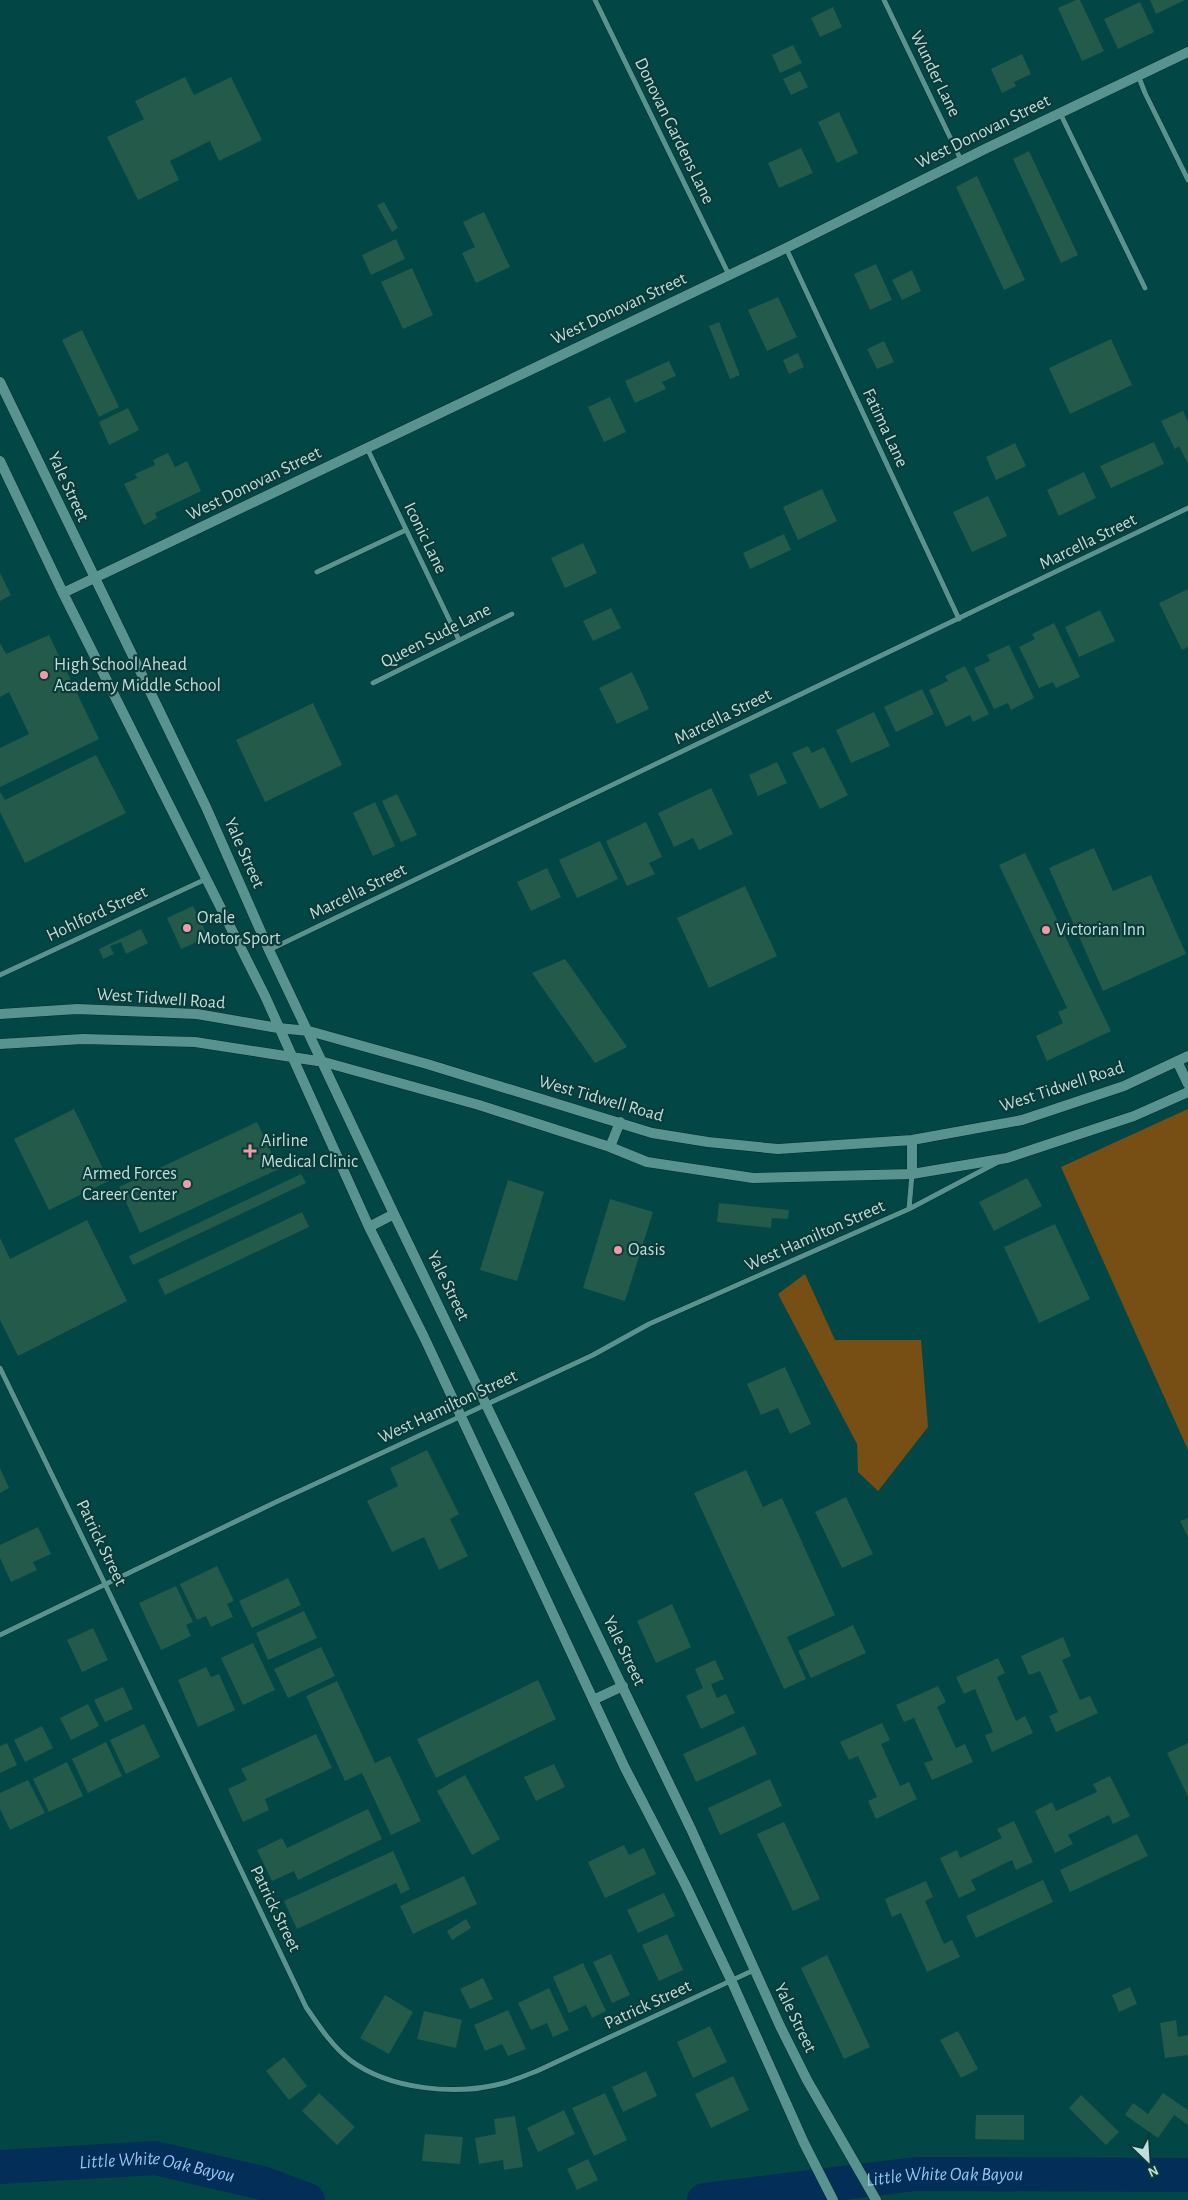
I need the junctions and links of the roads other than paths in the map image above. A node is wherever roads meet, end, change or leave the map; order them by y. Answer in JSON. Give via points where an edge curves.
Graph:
{"nodes":[{"id":1,"x":595,"y":0,"type":"edge"},
{"id":2,"x":884,"y":0,"type":"edge"},
{"id":3,"x":1188,"y":52,"type":"edge"},
{"id":4,"x":1138,"y":75,"type":"junction"},
{"id":5,"x":1060,"y":112,"type":"junction"},
{"id":6,"x":961,"y":160,"type":"junction"},
{"id":7,"x":1188,"y":180,"type":"edge"},
{"id":8,"x":786,"y":248,"type":"junction"},
{"id":9,"x":729,"y":275,"type":"junction"},
{"id":10,"x":1145,"y":288,"type":"dead end"},
{"id":11,"x":0,"y":382,"type":"edge"},
{"id":12,"x":366,"y":448,"type":"junction"},
{"id":13,"x":0,"y":461,"type":"edge"},
{"id":14,"x":1188,"y":508,"type":"edge"},
{"id":15,"x":406,"y":530,"type":"junction"},
{"id":16,"x":317,"y":572,"type":"dead end"},
{"id":17,"x":94,"y":579,"type":"junction"},
{"id":18,"x":63,"y":593,"type":"junction"},
{"id":19,"x":512,"y":614,"type":"dead end"},
{"id":20,"x":960,"y":619,"type":"junction"},
{"id":21,"x":459,"y":640,"type":"junction"},
{"id":22,"x":373,"y":683,"type":"dead end"},
{"id":23,"x":206,"y":879,"type":"junction"},
{"id":24,"x":270,"y":950,"type":"junction"},
{"id":25,"x":0,"y":975,"type":"edge"},
{"id":26,"x":0,"y":1014,"type":"edge"},
{"id":27,"x":278,"y":1028,"type":"junction"},
{"id":28,"x":309,"y":1031,"type":"junction"},
{"id":29,"x":0,"y":1044,"type":"edge"},
{"id":30,"x":1188,"y":1056,"type":"edge"},
{"id":31,"x":291,"y":1057,"type":"junction"},
{"id":32,"x":1177,"y":1061,"type":"junction"},
{"id":33,"x":324,"y":1062,"type":"junction"},
{"id":34,"x":1188,"y":1084,"type":"edge"},
{"id":35,"x":1188,"y":1092,"type":"edge"},
{"id":36,"x":620,"y":1122,"type":"junction"},
{"id":37,"x":912,"y":1140,"type":"junction"},
{"id":38,"x":610,"y":1148,"type":"junction"},
{"id":39,"x":1007,"y":1158,"type":"junction"},
{"id":40,"x":912,"y":1174,"type":"junction"},
{"id":41,"x":909,"y":1209,"type":"junction"},
{"id":42,"x":394,"y":1214,"type":"junction"},
{"id":43,"x":369,"y":1227,"type":"junction"},
{"id":44,"x":0,"y":1368,"type":"edge"},
{"id":45,"x":487,"y":1404,"type":"junction"},
{"id":46,"x":461,"y":1416,"type":"junction"},
{"id":47,"x":105,"y":1584,"type":"junction"},
{"id":48,"x":0,"y":1635,"type":"edge"},
{"id":49,"x":623,"y":1686,"type":"junction"},
{"id":50,"x":593,"y":1700,"type":"junction"},
{"id":51,"x":754,"y":1970,"type":"junction"},
{"id":52,"x":732,"y":1982,"type":"junction"},
{"id":53,"x":833,"y":2200,"type":"edge"},
{"id":54,"x":876,"y":2200,"type":"edge"}],
"edges":[{"from":1,"to":9,"type":"street","name":"Donovan Gardens Lane"},
{"from":2,"to":6,"type":"street","name":"Wunder Lane"},
{"from":3,"to":4,"type":"main road","name":"West Donovan Street"},
{"from":4,"to":5,"type":"main road","name":"West Donovan Street"},
{"from":4,"to":7,"type":"street"},
{"from":5,"to":6,"type":"main road","name":"West Donovan Street"},
{"from":5,"to":10,"type":"street"},
{"from":6,"to":8,"type":"main road","name":"West Donovan Street"},
{"from":8,"to":9,"type":"main road","name":"West Donovan Street"},
{"from":8,"to":20,"type":"street","name":"Fatima Lane"},
{"from":9,"to":12,"type":"main road","name":"West Donovan Street"},
{"from":11,"to":17,"type":"main road","name":"Yale Street"},
{"from":12,"to":15,"type":"street","name":"Iconic Lane"},
{"from":12,"to":17,"type":"main road","name":"West Donovan Street"},
{"from":13,"to":18,"type":"main road"},
{"from":14,"to":20,"type":"street","name":"Marcella Street"},
{"from":15,"to":16,"type":"street"},
{"from":15,"to":21,"type":"street","name":"Iconic Lane"},
{"from":17,"to":18,"type":"main road","name":"West Donovan Street"},
{"from":17,"to":24,"type":"main road","name":"Yale Street","via":[[206,807]]},
{"from":18,"to":23,"type":"main road"},
{"from":19,"to":21,"type":"street","name":"Queen Sude Lane"},
{"from":20,"to":24,"type":"street","name":"Marcella Street"},
{"from":21,"to":22,"type":"street","name":"Queen Sude Lane"},
{"from":23,"to":25,"type":"street","name":"Hohlford Street"},
{"from":23,"to":27,"type":"main road"},
{"from":24,"to":28,"type":"main road","name":"Yale Street"},
{"from":26,"to":27,"type":"main road","name":"West Tidwell Road","via":[[77,1010],[197,1014]]},
{"from":27,"to":28,"type":"main road","name":"West Tidwell Road"},
{"from":27,"to":31,"type":"main road"},
{"from":28,"to":33,"type":"main road","name":"Yale Street"},
{"from":28,"to":36,"type":"main road","name":"West Tidwell Road"},
{"from":29,"to":31,"type":"main road","via":[[82,1040],[181,1042]]},
{"from":30,"to":32,"type":"main road","name":"West Tidwell Road"},
{"from":31,"to":33,"type":"main road"},
{"from":31,"to":43,"type":"main road"},
{"from":32,"to":34,"type":"main road"},
{"from":32,"to":37,"type":"main road","name":"West Tidwell Road","via":[[1124,1086],[1022,1120]]},
{"from":33,"to":38,"type":"main road","via":[[479,1105]]},
{"from":33,"to":42,"type":"main road","name":"Yale Street"},
{"from":35,"to":39,"type":"main road","via":[[1134,1116]]},
{"from":36,"to":37,"type":"main road","name":"West Tidwell Road","via":[[652,1133],[778,1149]]},
{"from":36,"to":38,"type":"main road"},
{"from":37,"to":40,"type":"main road"},
{"from":38,"to":40,"type":"main road","via":[[647,1162],[753,1178]]},
{"from":39,"to":40,"type":"main road"},
{"from":39,"to":41,"type":"street","name":"West Hamilton Street"},
{"from":40,"to":41,"type":"street","name":"West Hamilton Street"},
{"from":41,"to":45,"type":"street","name":"West Hamilton Street","via":[[650,1324]]},
{"from":42,"to":43,"type":"main road"},
{"from":42,"to":45,"type":"main road","name":"Yale Street"},
{"from":43,"to":46,"type":"main road"},
{"from":44,"to":47,"type":"street","name":"Patrick Street"},
{"from":45,"to":46,"type":"street","name":"West Hamilton Street"},
{"from":45,"to":49,"type":"main road","name":"Yale Street"},
{"from":46,"to":47,"type":"street","name":"West Hamilton Street"},
{"from":46,"to":50,"type":"main road"},
{"from":47,"to":48,"type":"street","name":"West Hamilton Street"},
{"from":47,"to":52,"type":"street","name":"Patrick Street","via":[[306,2008],[326,2037],[350,2060],[377,2076],[419,2088],[470,2089],[504,2083]]},
{"from":49,"to":50,"type":"main road"},
{"from":49,"to":51,"type":"main road","name":"Yale Street"},
{"from":50,"to":52,"type":"main road"},
{"from":51,"to":52,"type":"street","name":"Patrick Street"},
{"from":51,"to":54,"type":"main road","name":"Yale Street","via":[[793,2053]]},
{"from":52,"to":53,"type":"main road"}]}
